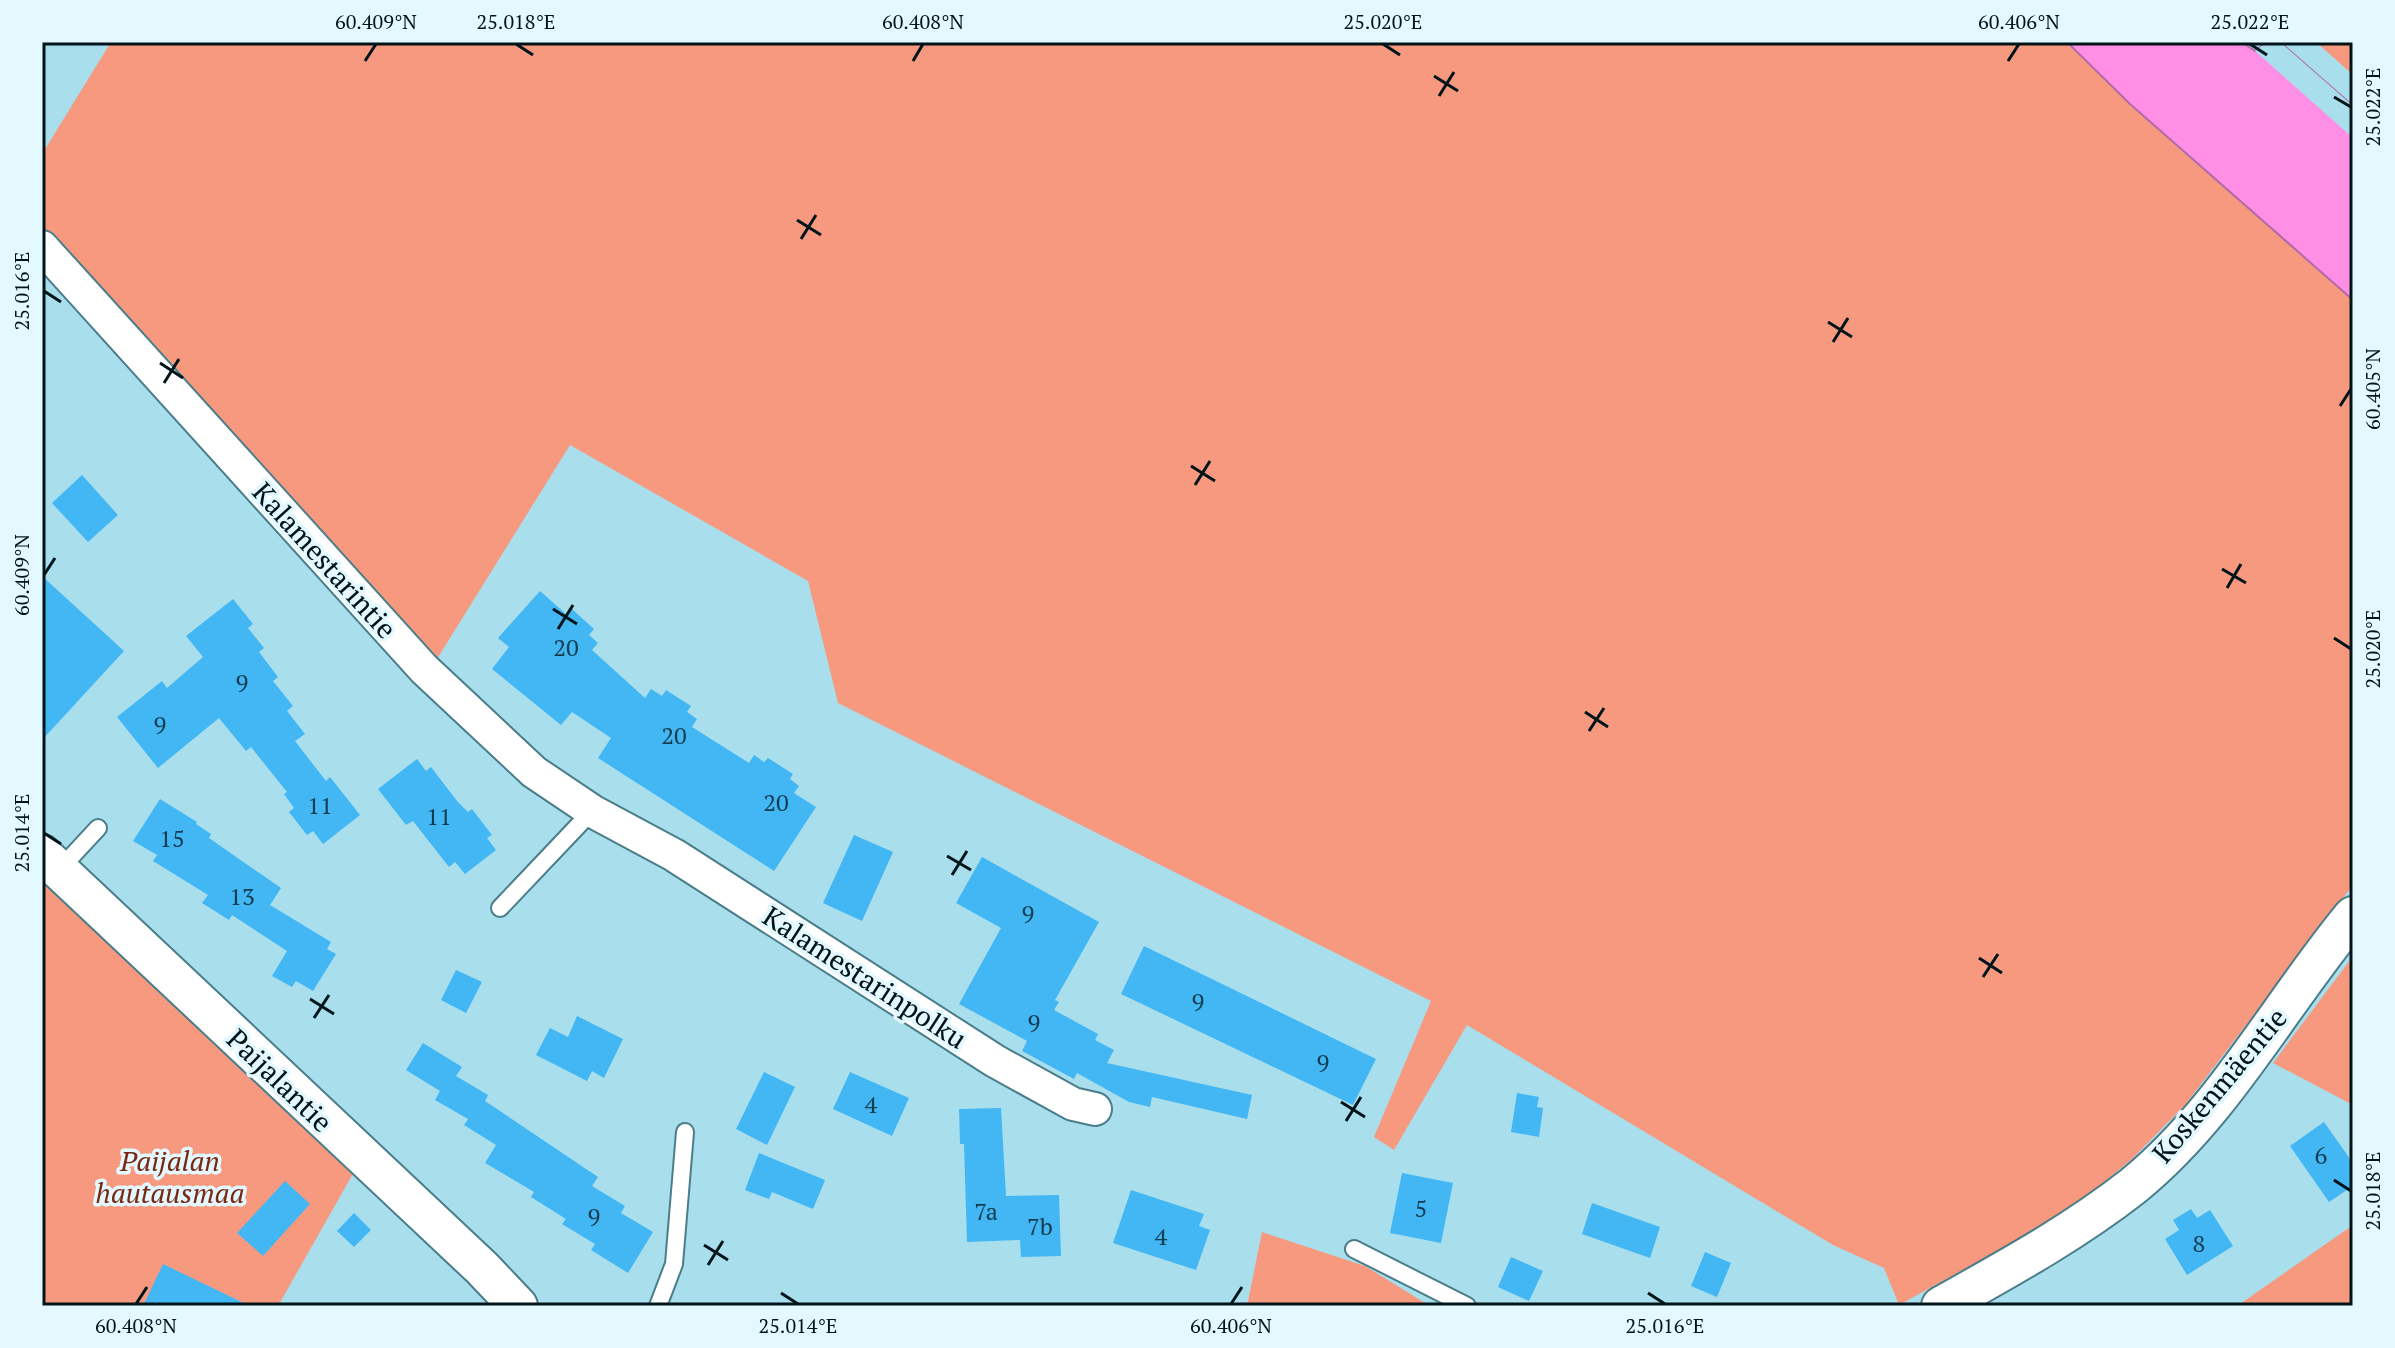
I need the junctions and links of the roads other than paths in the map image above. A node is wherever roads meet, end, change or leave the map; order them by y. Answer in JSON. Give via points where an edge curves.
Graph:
{"nodes":[{"id":1,"x":42,"y":247,"type":"edge"},
{"id":2,"x":592,"y":811,"type":"junction"},
{"id":3,"x":98,"y":828,"type":"dead end"},
{"id":4,"x":639,"y":837,"type":"joint"},
{"id":5,"x":50,"y":862,"type":"edge"},
{"id":6,"x":500,"y":908,"type":"dead end"},
{"id":7,"x":2353,"y":916,"type":"edge"},
{"id":8,"x":1095,"y":1109,"type":"dead end"},
{"id":9,"x":685,"y":1132,"type":"dead end"},
{"id":10,"x":1354,"y":1249,"type":"dead end"},
{"id":11,"x":518,"y":1306,"type":"edge"},
{"id":12,"x":658,"y":1306,"type":"edge"},
{"id":13,"x":1467,"y":1306,"type":"edge"},
{"id":14,"x":1941,"y":1306,"type":"edge"}],
"edges":[{"from":1,"to":2,"type":"street","name":"Kalamestarintie","via":[[424,669],[534,772]]},
{"from":2,"to":4,"type":"street","name":"Kalamestarintie"},
{"from":2,"to":6,"type":"lane"},
{"from":3,"to":5,"type":"lane"},
{"from":4,"to":8,"type":"street","name":"Kalamestarinpolku","via":[[995,1061],[1073,1104]]},
{"from":5,"to":11,"type":"street","name":"Paijalantie"},
{"from":7,"to":14,"type":"street","name":"Koskenmäentie","via":[[2184,1135],[2134,1184],[2056,1241]]},
{"from":9,"to":12,"type":"lane","via":[[674,1264]]},
{"from":10,"to":13,"type":"lane"}]}
